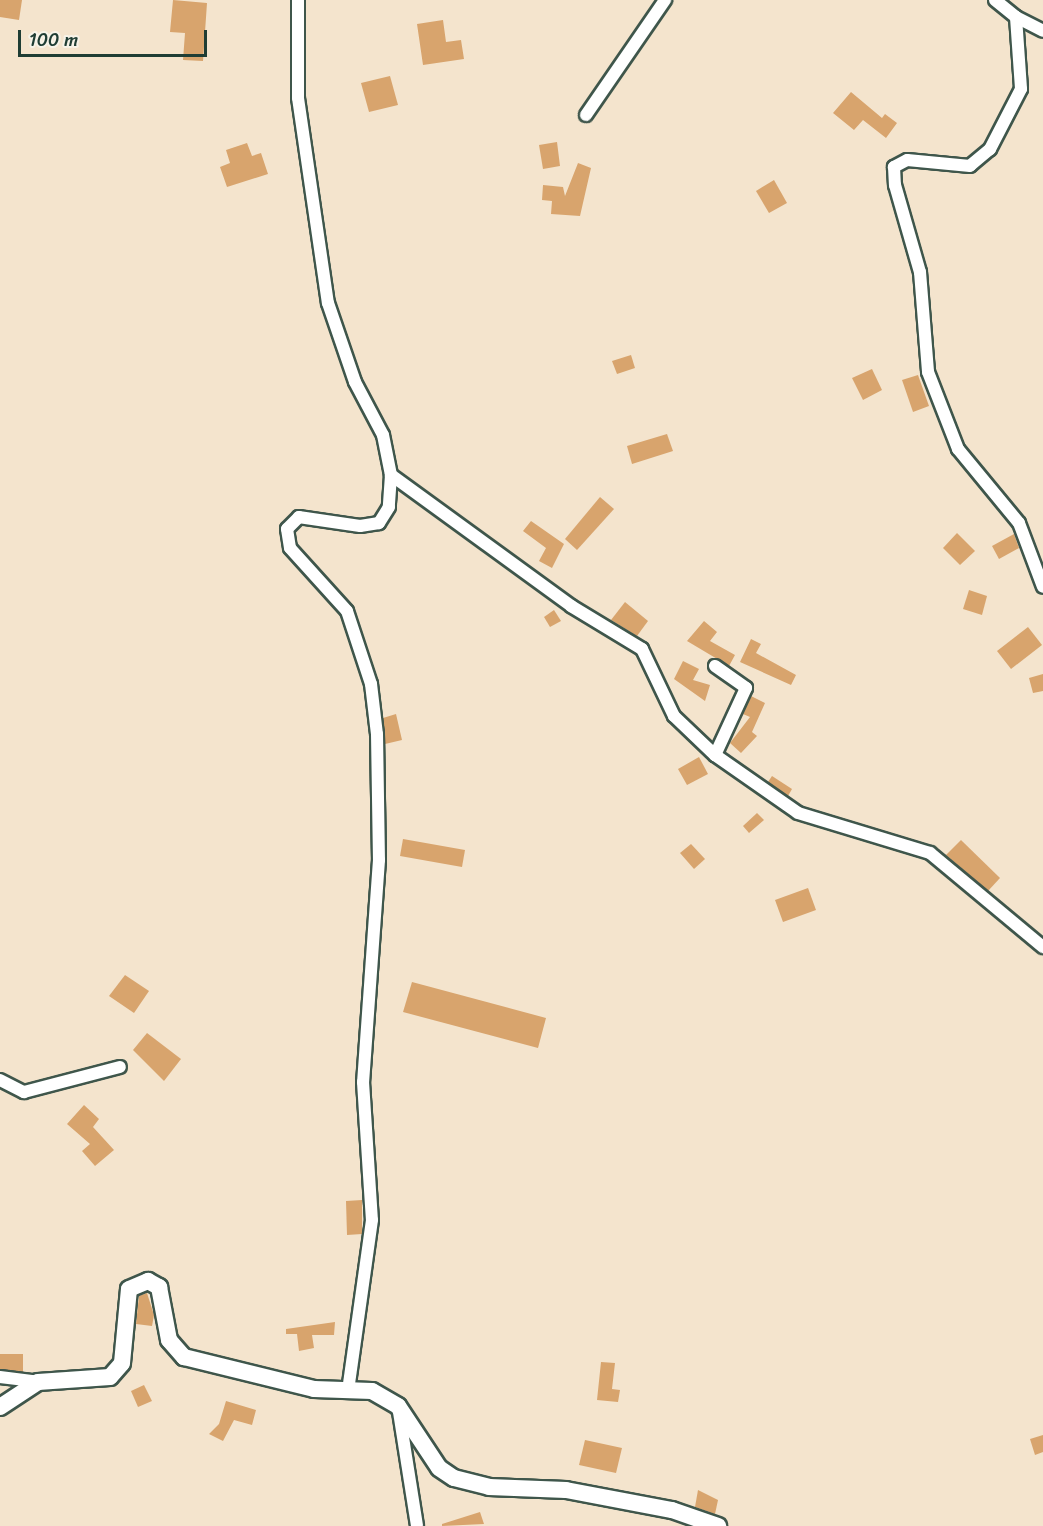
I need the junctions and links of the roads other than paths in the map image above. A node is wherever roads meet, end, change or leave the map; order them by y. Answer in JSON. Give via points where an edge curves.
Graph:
{"nodes":[{"id":1,"x":298,"y":0,"type":"edge"},
{"id":2,"x":665,"y":0,"type":"edge"},
{"id":3,"x":995,"y":0,"type":"edge"},
{"id":4,"x":1016,"y":17,"type":"junction"},
{"id":5,"x":1043,"y":31,"type":"edge"},
{"id":6,"x":586,"y":115,"type":"dead end"},
{"id":7,"x":391,"y":475,"type":"junction"},
{"id":8,"x":1043,"y":587,"type":"edge"},
{"id":9,"x":715,"y":666,"type":"dead end"},
{"id":10,"x":715,"y":755,"type":"junction"},
{"id":11,"x":1043,"y":947,"type":"edge"},
{"id":12,"x":120,"y":1067,"type":"dead end"},
{"id":13,"x":0,"y":1080,"type":"edge"},
{"id":14,"x":0,"y":1377,"type":"edge"},
{"id":15,"x":38,"y":1382,"type":"junction"},
{"id":16,"x":348,"y":1390,"type":"junction"},
{"id":17,"x":398,"y":1406,"type":"junction"},
{"id":18,"x":0,"y":1407,"type":"edge"},
{"id":19,"x":417,"y":1526,"type":"edge"},
{"id":20,"x":718,"y":1526,"type":"edge"}],
"edges":[{"from":1,"to":7,"type":"street","via":[[297,98],[328,303],[355,382],[383,435]]},
{"from":2,"to":6,"type":"street"},
{"from":3,"to":4,"type":"street"},
{"from":4,"to":5,"type":"street"},
{"from":4,"to":8,"type":"street","via":[[1021,89],[990,149],[970,166],[907,160],[894,167],[895,185],[920,272],[928,372],[958,449],[1019,523]]},
{"from":7,"to":10,"type":"street","via":[[571,606],[642,649],[674,716]]},
{"from":7,"to":16,"type":"street","via":[[389,507],[379,524],[360,526],[300,517],[287,529],[290,548],[332,591],[351,621],[370,684],[377,734],[379,860],[363,1082],[372,1220]]},
{"from":9,"to":10,"type":"street","via":[[746,688]]},
{"from":10,"to":11,"type":"street","via":[[798,813],[930,853]]},
{"from":12,"to":13,"type":"street","via":[[24,1092]]},
{"from":14,"to":15,"type":"street"},
{"from":15,"to":16,"type":"street","via":[[110,1377],[122,1363],[129,1289],[148,1281],[159,1287],[169,1340],[184,1358],[314,1389]]},
{"from":15,"to":18,"type":"street"},
{"from":16,"to":17,"type":"street","via":[[372,1391]]},
{"from":17,"to":19,"type":"street"},
{"from":17,"to":20,"type":"street","via":[[439,1468],[461,1481],[566,1490],[672,1510]]}]}
